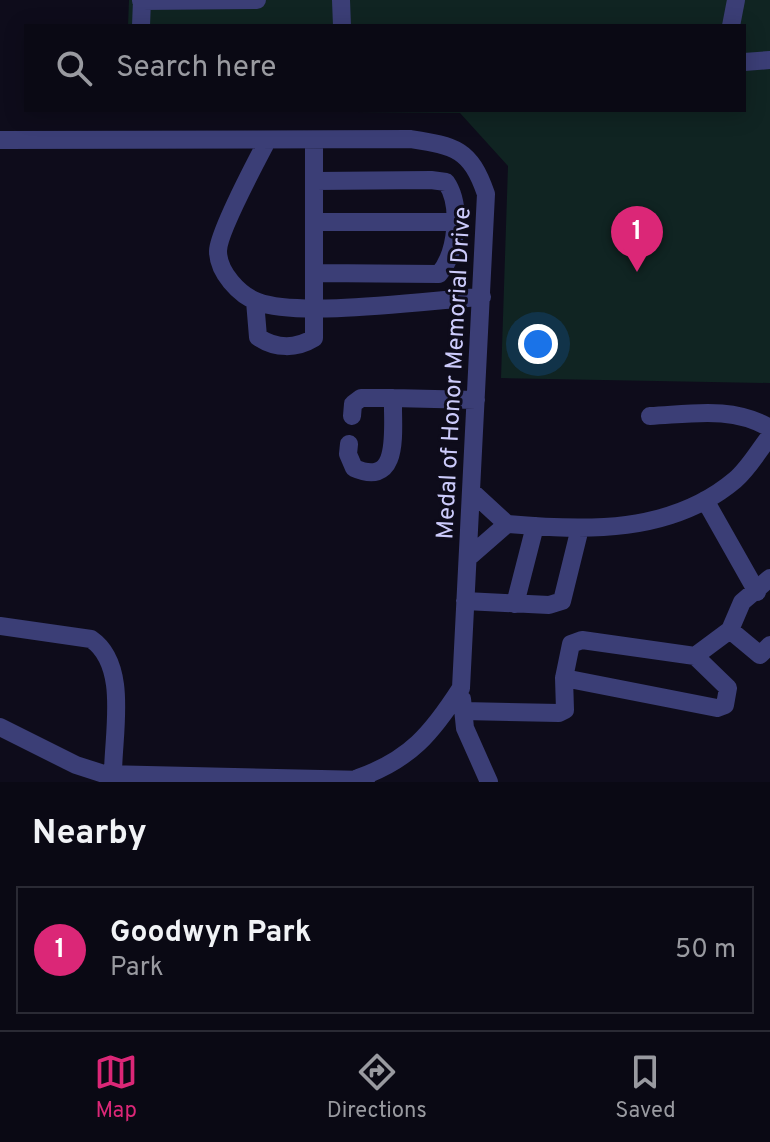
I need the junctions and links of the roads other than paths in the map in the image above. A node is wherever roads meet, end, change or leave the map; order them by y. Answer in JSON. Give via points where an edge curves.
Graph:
{"nodes":[{"id":1,"x":257,"y":0,"type":"edge"},
{"id":2,"x":341,"y":0,"type":"edge"},
{"id":3,"x":736,"y":0,"type":"edge"},
{"id":4,"x":141,"y":1,"type":"edge"},
{"id":5,"x":141,"y":24,"type":"edge"},
{"id":6,"x":342,"y":24,"type":"edge"},
{"id":7,"x":731,"y":24,"type":"edge"},
{"id":8,"x":770,"y":60,"type":"edge"},
{"id":9,"x":746,"y":62,"type":"edge"},
{"id":10,"x":0,"y":140,"type":"edge"},
{"id":11,"x":314,"y":140,"type":"junction"},
{"id":12,"x":267,"y":141,"type":"junction"},
{"id":13,"x":315,"y":181,"type":"junction"},
{"id":14,"x":315,"y":222,"type":"junction"},
{"id":15,"x":454,"y":222,"type":"junction"},
{"id":16,"x":316,"y":273,"type":"junction"},
{"id":17,"x":482,"y":297,"type":"junction"},
{"id":18,"x":255,"y":301,"type":"junction"},
{"id":19,"x":317,"y":307,"type":"junction"},
{"id":20,"x":393,"y":398,"type":"junction"},
{"id":21,"x":476,"y":400,"type":"junction"},
{"id":22,"x":352,"y":416,"type":"dead end"},
{"id":23,"x":650,"y":416,"type":"dead end"},
{"id":24,"x":768,"y":439,"type":"edge"},
{"id":25,"x":349,"y":444,"type":"dead end"},
{"id":26,"x":471,"y":491,"type":"junction"},
{"id":27,"x":705,"y":500,"type":"junction"},
{"id":28,"x":507,"y":524,"type":"junction"},
{"id":29,"x":535,"y":526,"type":"junction"},
{"id":30,"x":580,"y":528,"type":"junction"},
{"id":31,"x":468,"y":558,"type":"junction"},
{"id":32,"x":763,"y":585,"type":"edge"},
{"id":33,"x":465,"y":601,"type":"junction"},
{"id":34,"x":515,"y":604,"type":"junction"},
{"id":35,"x":0,"y":626,"type":"edge"},
{"id":36,"x":730,"y":630,"type":"junction"},
{"id":37,"x":770,"y":645,"type":"edge"},
{"id":38,"x":695,"y":656,"type":"junction"},
{"id":39,"x":564,"y":678,"type":"junction"},
{"id":40,"x":461,"y":688,"type":"junction"},
{"id":41,"x":463,"y":711,"type":"junction"},
{"id":42,"x":0,"y":727,"type":"edge"},
{"id":43,"x":113,"y":774,"type":"junction"},
{"id":44,"x":358,"y":778,"type":"junction"},
{"id":45,"x":378,"y":782,"type":"edge"},
{"id":46,"x":489,"y":782,"type":"edge"}],
"edges":[{"from":1,"to":4,"type":"street"},
{"from":2,"to":6,"type":"street"},
{"from":3,"to":7,"type":"street"},
{"from":4,"to":5,"type":"street"},
{"from":8,"to":9,"type":"street"},
{"from":10,"to":12,"type":"street","name":"Medal of Honor Memorial Drive"},
{"from":11,"to":12,"type":"street","name":"Medal of Honor Memorial Drive"},
{"from":11,"to":13,"type":"street"},
{"from":11,"to":17,"type":"street","name":"Medal of Honor Memorial Drive","via":[[410,139],[453,146],[476,164],[486,194]]},
{"from":12,"to":18,"type":"street","via":[[218,253],[223,272]]},
{"from":13,"to":14,"type":"street"},
{"from":13,"to":15,"type":"street","via":[[446,182],[454,193]]},
{"from":14,"to":15,"type":"street"},
{"from":14,"to":16,"type":"street"},
{"from":15,"to":16,"type":"street","via":[[451,260],[439,274]]},
{"from":16,"to":19,"type":"street"},
{"from":17,"to":19,"type":"street"},
{"from":17,"to":21,"type":"street","name":"Medal of Honor Memorial Drive"},
{"from":18,"to":19,"type":"street"},
{"from":18,"to":19,"type":"street","via":[[258,337],[284,347],[314,338]]},
{"from":20,"to":21,"type":"street"},
{"from":20,"to":22,"type":"street","via":[[361,398],[353,404]]},
{"from":20,"to":25,"type":"street","via":[[392,448],[383,470],[367,474],[354,468]]},
{"from":21,"to":26,"type":"street","name":"Medal of Honor Memorial Drive"},
{"from":23,"to":24,"type":"street","via":[[732,412],[750,416]]},
{"from":24,"to":27,"type":"street","via":[[737,479]]},
{"from":26,"to":28,"type":"street"},
{"from":26,"to":31,"type":"street","name":"Medal of Honor Memorial Drive"},
{"from":27,"to":30,"type":"street","via":[[664,519]]},
{"from":27,"to":32,"type":"street"},
{"from":28,"to":29,"type":"street"},
{"from":28,"to":31,"type":"street"},
{"from":29,"to":30,"type":"street"},
{"from":29,"to":34,"type":"street"},
{"from":30,"to":34,"type":"street","via":[[562,601]]},
{"from":31,"to":33,"type":"street","name":"Medal of Honor Memorial Drive"},
{"from":32,"to":36,"type":"street","via":[[742,602]]},
{"from":33,"to":34,"type":"street"},
{"from":33,"to":40,"type":"street","name":"Medal of Honor Memorial Drive"},
{"from":35,"to":43,"type":"street","via":[[91,639],[103,647],[115,670]]},
{"from":36,"to":37,"type":"street","via":[[760,655]]},
{"from":36,"to":38,"type":"street"},
{"from":38,"to":39,"type":"street","via":[[582,640],[571,644]]},
{"from":38,"to":39,"type":"street","via":[[728,688],[725,705],[717,708]]},
{"from":39,"to":41,"type":"street","via":[[565,710],[559,713]]},
{"from":40,"to":41,"type":"street","name":"Medal of Honor Memorial Drive"},
{"from":40,"to":44,"type":"street","via":[[427,739],[377,772]]},
{"from":41,"to":46,"type":"street","name":"Medal of Honor Memorial Drive","via":[[473,750]]},
{"from":42,"to":43,"type":"street","via":[[76,765]]},
{"from":43,"to":44,"type":"street"},
{"from":44,"to":45,"type":"street"}]}
